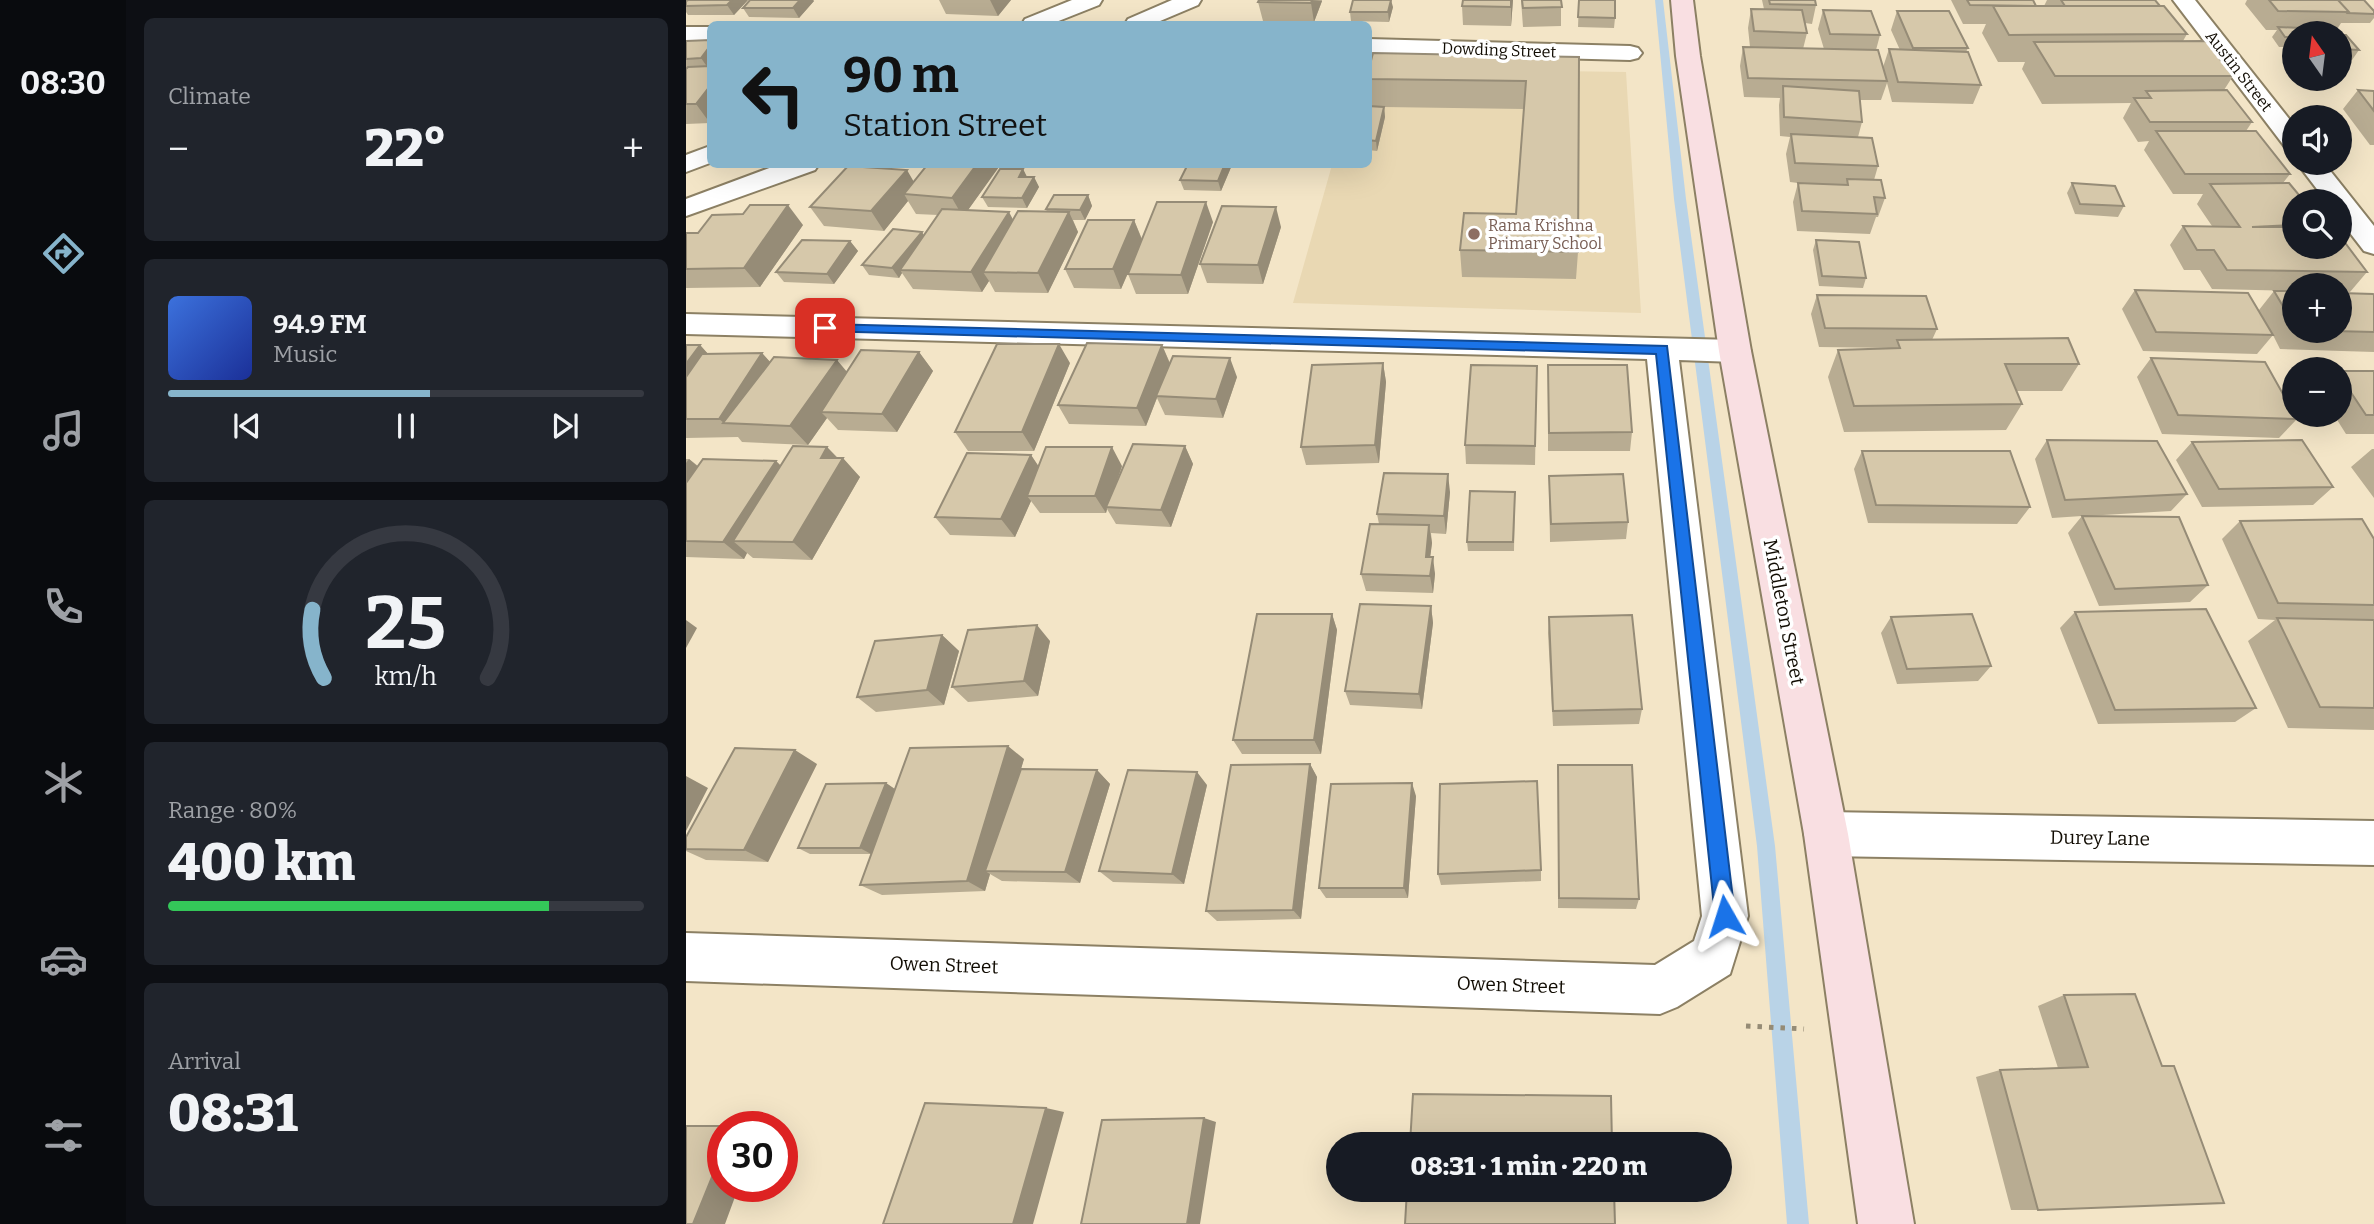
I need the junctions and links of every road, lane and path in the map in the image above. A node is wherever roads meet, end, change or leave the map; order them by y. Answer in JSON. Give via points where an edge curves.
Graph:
{"nodes":[{"id":1,"x":1091,"y":0,"type":"edge"},
{"id":2,"x":1190,"y":0,"type":"edge"},
{"id":3,"x":1682,"y":0,"type":"edge"},
{"id":4,"x":2184,"y":0,"type":"edge"},
{"id":5,"x":1040,"y":21,"type":"edge"},
{"id":6,"x":1143,"y":21,"type":"edge"},
{"id":7,"x":686,"y":34,"type":"edge"},
{"id":8,"x":707,"y":34,"type":"edge"},
{"id":9,"x":1372,"y":46,"type":"edge"},
{"id":10,"x":1630,"y":53,"type":"dead end"},
{"id":11,"x":2282,"y":127,"type":"edge"},
{"id":12,"x":707,"y":156,"type":"edge"},
{"id":13,"x":686,"y":164,"type":"edge"},
{"id":14,"x":795,"y":168,"type":"edge"},
{"id":15,"x":2319,"y":175,"type":"edge"},
{"id":16,"x":686,"y":208,"type":"edge"},
{"id":17,"x":2374,"y":245,"type":"edge"},
{"id":18,"x":686,"y":324,"type":"edge"},
{"id":19,"x":1662,"y":349,"type":"junction"},
{"id":20,"x":1735,"y":351,"type":"junction"},
{"id":21,"x":1826,"y":834,"type":"junction"},
{"id":22,"x":2374,"y":843,"type":"edge"},
{"id":23,"x":686,"y":957,"type":"edge"},
{"id":24,"x":1746,"y":1026,"type":"dead end"},
{"id":25,"x":1810,"y":1029,"type":"dead end"},
{"id":26,"x":1886,"y":1224,"type":"edge"}],
"edges":[{"from":1,"to":5,"type":"street"},
{"from":2,"to":6,"type":"street"},
{"from":3,"to":20,"type":"street","name":"Middleton Street"},
{"from":4,"to":11,"type":"street","name":"Austin Street"},
{"from":7,"to":8,"type":"street"},
{"from":9,"to":10,"type":"street","name":"Dowding Street"},
{"from":12,"to":13,"type":"street"},
{"from":14,"to":16,"type":"street"},
{"from":15,"to":17,"type":"street"},
{"from":18,"to":19,"type":"street"},
{"from":19,"to":20,"type":"street"},
{"from":19,"to":23,"type":"street","name":"Owen Street","via":[[1725,916],[1713,957],[1660,990]]},
{"from":20,"to":21,"type":"street","name":"Middleton Street"},
{"from":21,"to":22,"type":"street","name":"Durey Lane"},
{"from":21,"to":26,"type":"street","name":"Middleton Street"},
{"from":24,"to":25,"type":"path"}]}
